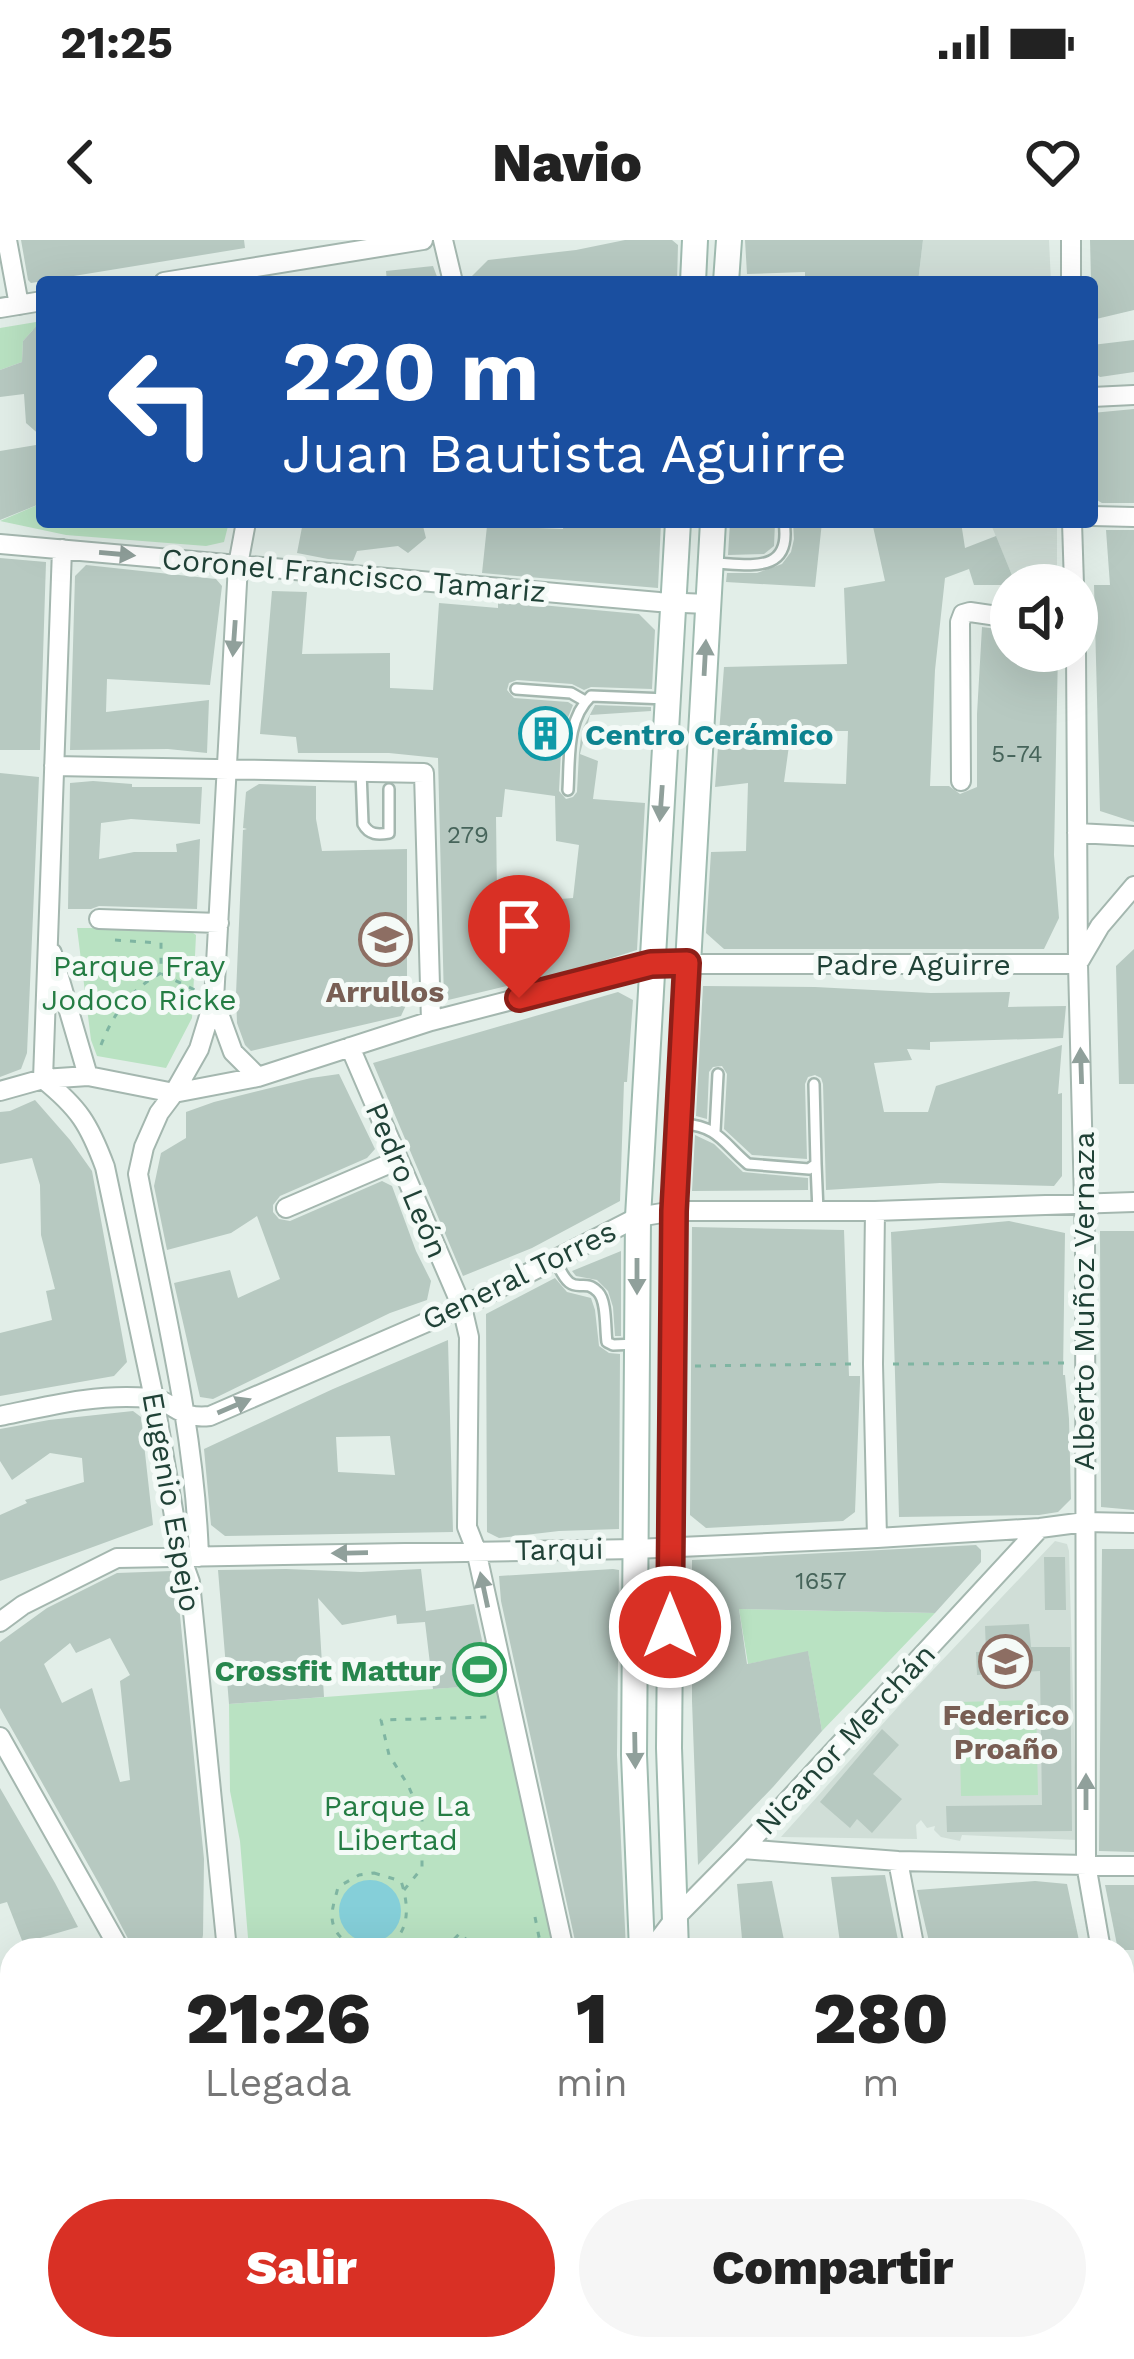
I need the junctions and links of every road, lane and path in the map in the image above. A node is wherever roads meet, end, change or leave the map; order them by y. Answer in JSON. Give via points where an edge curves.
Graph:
{"nodes":[{"id":1,"x":7,"y":240,"type":"edge"},
{"id":2,"x":423,"y":240,"type":"edge"},
{"id":3,"x":443,"y":240,"type":"edge"},
{"id":4,"x":695,"y":240,"type":"edge"},
{"id":5,"x":729,"y":240,"type":"edge"},
{"id":6,"x":1071,"y":240,"type":"edge"},
{"id":7,"x":339,"y":246,"type":"edge"},
{"id":8,"x":295,"y":261,"type":"junction"},
{"id":9,"x":201,"y":276,"type":"edge"},
{"id":10,"x":292,"y":276,"type":"edge"},
{"id":11,"x":451,"y":276,"type":"edge"},
{"id":12,"x":692,"y":276,"type":"edge"},
{"id":13,"x":726,"y":276,"type":"edge"},
{"id":14,"x":1071,"y":276,"type":"edge"},
{"id":15,"x":9,"y":306,"type":"edge"},
{"id":16,"x":1134,"y":395,"type":"edge"},
{"id":17,"x":1098,"y":397,"type":"edge"},
{"id":18,"x":1098,"y":516,"type":"edge"},
{"id":19,"x":1134,"y":517,"type":"edge"},
{"id":20,"x":245,"y":528,"type":"edge"},
{"id":21,"x":678,"y":528,"type":"edge"},
{"id":22,"x":712,"y":528,"type":"edge"},
{"id":23,"x":784,"y":528,"type":"edge"},
{"id":24,"x":1072,"y":528,"type":"edge"},
{"id":25,"x":0,"y":544,"type":"edge"},
{"id":26,"x":62,"y":549,"type":"junction"},
{"id":27,"x":710,"y":563,"type":"junction"},
{"id":28,"x":1073,"y":564,"type":"edge"},
{"id":29,"x":238,"y":566,"type":"junction"},
{"id":30,"x":673,"y":602,"type":"junction"},
{"id":31,"x":708,"y":604,"type":"junction"},
{"id":32,"x":990,"y":614,"type":"edge"},
{"id":33,"x":1076,"y":672,"type":"edge"},
{"id":34,"x":515,"y":689,"type":"dead end"},
{"id":35,"x":668,"y":699,"type":"junction"},
{"id":36,"x":585,"y":701,"type":"junction"},
{"id":37,"x":54,"y":766,"type":"junction"},
{"id":38,"x":225,"y":770,"type":"junction"},
{"id":39,"x":361,"y":770,"type":"junction"},
{"id":40,"x":961,"y":781,"type":"dead end"},
{"id":41,"x":389,"y":789,"type":"dead end"},
{"id":42,"x":568,"y":790,"type":"dead end"},
{"id":43,"x":1077,"y":833,"type":"junction"},
{"id":44,"x":1134,"y":836,"type":"edge"},
{"id":45,"x":1134,"y":886,"type":"edge"},
{"id":46,"x":99,"y":919,"type":"dead end"},
{"id":47,"x":219,"y":923,"type":"junction"},
{"id":48,"x":46,"y":932,"type":"junction"},
{"id":49,"x":173,"y":935,"type":"dead end"},
{"id":50,"x":687,"y":963,"type":"junction"},
{"id":51,"x":651,"y":964,"type":"junction"},
{"id":52,"x":1078,"y":964,"type":"junction"},
{"id":53,"x":161,"y":973,"type":"junction"},
{"id":54,"x":194,"y":990,"type":"dead end"},
{"id":55,"x":214,"y":1000,"type":"junction"},
{"id":56,"x":431,"y":1021,"type":"junction"},
{"id":57,"x":350,"y":1047,"type":"junction"},
{"id":58,"x":718,"y":1074,"type":"dead end"},
{"id":59,"x":88,"y":1076,"type":"junction"},
{"id":60,"x":258,"y":1077,"type":"junction"},
{"id":61,"x":43,"y":1079,"type":"junction"},
{"id":62,"x":814,"y":1084,"type":"dead end"},
{"id":63,"x":0,"y":1091,"type":"edge"},
{"id":64,"x":174,"y":1093,"type":"junction"},
{"id":65,"x":678,"y":1124,"type":"junction"},
{"id":66,"x":715,"y":1131,"type":"junction"},
{"id":67,"x":398,"y":1160,"type":"junction"},
{"id":68,"x":817,"y":1164,"type":"junction"},
{"id":69,"x":1134,"y":1202,"type":"edge"},
{"id":70,"x":1085,"y":1203,"type":"junction"},
{"id":71,"x":286,"y":1208,"type":"dead end"},
{"id":72,"x":818,"y":1210,"type":"junction"},
{"id":73,"x":674,"y":1211,"type":"junction"},
{"id":74,"x":875,"y":1211,"type":"junction"},
{"id":75,"x":638,"y":1217,"type":"junction"},
{"id":76,"x":555,"y":1258,"type":"junction"},
{"id":77,"x":462,"y":1307,"type":"junction"},
{"id":78,"x":637,"y":1344,"type":"junction"},
{"id":79,"x":154,"y":1398,"type":"junction"},
{"id":80,"x":0,"y":1415,"type":"edge"},
{"id":81,"x":186,"y":1417,"type":"junction"},
{"id":82,"x":1085,"y":1522,"type":"junction"},
{"id":83,"x":1134,"y":1523,"type":"edge"},
{"id":84,"x":1040,"y":1528,"type":"junction"},
{"id":85,"x":877,"y":1538,"type":"junction"},
{"id":86,"x":670,"y":1546,"type":"junction"},
{"id":87,"x":635,"y":1549,"type":"junction"},
{"id":88,"x":476,"y":1550,"type":"junction"},
{"id":89,"x":190,"y":1557,"type":"junction"},
{"id":90,"x":0,"y":1622,"type":"edge"},
{"id":91,"x":492,"y":1717,"type":"dead end"},
{"id":92,"x":0,"y":1737,"type":"edge"},
{"id":93,"x":743,"y":1849,"type":"junction"},
{"id":94,"x":898,"y":1861,"type":"junction"},
{"id":95,"x":1086,"y":1864,"type":"junction"},
{"id":96,"x":1134,"y":1866,"type":"edge"},
{"id":97,"x":404,"y":1890,"type":"junction"},
{"id":98,"x":534,"y":1910,"type":"dead end"},
{"id":99,"x":676,"y":1917,"type":"junction"},
{"id":100,"x":113,"y":1938,"type":"edge"},
{"id":101,"x":225,"y":1938,"type":"edge"},
{"id":102,"x":341,"y":1938,"type":"edge"},
{"id":103,"x":399,"y":1938,"type":"edge"},
{"id":104,"x":539,"y":1938,"type":"edge"},
{"id":105,"x":561,"y":1938,"type":"edge"},
{"id":106,"x":645,"y":1938,"type":"edge"},
{"id":107,"x":657,"y":1938,"type":"edge"},
{"id":108,"x":676,"y":1938,"type":"edge"},
{"id":109,"x":912,"y":1938,"type":"edge"},
{"id":110,"x":1099,"y":1938,"type":"edge"}],
"edges":[{"from":1,"to":15,"type":"street"},
{"from":2,"to":7,"type":"street"},
{"from":3,"to":11,"type":"street"},
{"from":4,"to":12,"type":"main road"},
{"from":5,"to":13,"type":"main road"},
{"from":6,"to":14,"type":"street"},
{"from":7,"to":8,"type":"street"},
{"from":8,"to":9,"type":"street"},
{"from":8,"to":10,"type":"street"},
{"from":16,"to":17,"type":"street"},
{"from":18,"to":19,"type":"street"},
{"from":20,"to":29,"type":"street","name":"Eugenio Espejo"},
{"from":21,"to":30,"type":"main road"},
{"from":22,"to":27,"type":"main road"},
{"from":23,"to":27,"type":"lane","via":[[778,560]]},
{"from":24,"to":28,"type":"street"},
{"from":25,"to":26,"type":"street","name":"Coronel Francisco Tamariz"},
{"from":26,"to":29,"type":"street","name":"Coronel Francisco Tamariz","one_way":true},
{"from":26,"to":37,"type":"street"},
{"from":27,"to":31,"type":"main road"},
{"from":29,"to":30,"type":"street","name":"Coronel Francisco Tamariz"},
{"from":29,"to":38,"type":"street","name":"Eugenio Espejo","one_way":true},
{"from":30,"to":31,"type":"street","name":"Coronel Francisco Tamariz"},
{"from":30,"to":35,"type":"main road"},
{"from":50,"to":31,"type":"main road","one_way":true},
{"from":32,"to":40,"type":"street","via":[[974,611],[960,622]]},
{"from":33,"to":43,"type":"street","name":"Alberto Muñoz Vernaza"},
{"from":34,"to":36,"type":"lane"},
{"from":35,"to":36,"type":"lane"},
{"from":35,"to":51,"type":"main road","one_way":true},
{"from":36,"to":42,"type":"lane","via":[[572,724]]},
{"from":37,"to":38,"type":"street"},
{"from":37,"to":48,"type":"street"},
{"from":38,"to":39,"type":"street"},
{"from":38,"to":47,"type":"street","name":"Eugenio Espejo"},
{"from":39,"to":41,"type":"lane","via":[[363,824],[375,834],[389,832]]},
{"from":39,"to":56,"type":"street","via":[[424,773]]},
{"from":43,"to":44,"type":"street"},
{"from":43,"to":52,"type":"street","name":"Alberto Muñoz Vernaza"},
{"from":45,"to":52,"type":"street"},
{"from":46,"to":47,"type":"street"},
{"from":47,"to":55,"type":"street","name":"Eugenio Espejo"},
{"from":48,"to":59,"type":"street"},
{"from":48,"to":61,"type":"street"},
{"from":49,"to":53,"type":"path","via":[[161,943]]},
{"from":50,"to":51,"type":"street","name":"Padre Aguirre"},
{"from":50,"to":52,"type":"street","name":"Padre Aguirre"},
{"from":50,"to":65,"type":"main road"},
{"from":51,"to":56,"type":"street","name":"Padre Aguirre"},
{"from":51,"to":75,"type":"main road"},
{"from":70,"to":52,"type":"street","name":"Alberto Muñoz Vernaza","one_way":true},
{"from":53,"to":54,"type":"path"},
{"from":53,"to":59,"type":"path","via":[[138,985],[109,1024]]},
{"from":55,"to":60,"type":"street","name":"Eugenio Espejo","via":[[232,1052]]},
{"from":55,"to":64,"type":"street","name":"Eugenio Espejo"},
{"from":56,"to":57,"type":"street","name":"Padre Aguirre"},
{"from":57,"to":60,"type":"street","name":"Padre Aguirre"},
{"from":57,"to":67,"type":"street","name":"Pedro León"},
{"from":58,"to":66,"type":"lane"},
{"from":59,"to":61,"type":"street"},
{"from":59,"to":64,"type":"street"},
{"from":60,"to":64,"type":"street","name":"Padre Aguirre"},
{"from":61,"to":63,"type":"street"},
{"from":61,"to":79,"type":"street","name":"Eugenio Espejo","via":[[92,1130],[105,1167]]},
{"from":62,"to":68,"type":"lane"},
{"from":64,"to":81,"type":"street","name":"Eugenio Espejo","via":[[138,1174]]},
{"from":65,"to":66,"type":"lane"},
{"from":65,"to":73,"type":"main road"},
{"from":66,"to":68,"type":"lane","via":[[748,1164]]},
{"from":67,"to":71,"type":"street"},
{"from":67,"to":77,"type":"street","name":"Pedro León"},
{"from":68,"to":72,"type":"lane"},
{"from":69,"to":70,"type":"street","name":"General Torres"},
{"from":70,"to":74,"type":"street","name":"General Torres"},
{"from":70,"to":82,"type":"street","name":"Alberto Muñoz Vernaza"},
{"from":72,"to":73,"type":"street","name":"General Torres"},
{"from":72,"to":74,"type":"street","name":"General Torres"},
{"from":73,"to":75,"type":"street","name":"General Torres"},
{"from":73,"to":86,"type":"main road"},
{"from":74,"to":85,"type":"street"},
{"from":75,"to":76,"type":"street","name":"General Torres"},
{"from":75,"to":78,"type":"main road","one_way":true},
{"from":76,"to":77,"type":"street","name":"General Torres"},
{"from":76,"to":78,"type":"lane","via":[[563,1280],[602,1299],[607,1342]]},
{"from":81,"to":77,"type":"street","name":"General Torres","one_way":true,"via":[[210,1416]]},
{"from":77,"to":88,"type":"street","name":"Pedro León","via":[[469,1337],[467,1527]]},
{"from":78,"to":87,"type":"main road"},
{"from":79,"to":80,"type":"street"},
{"from":79,"to":81,"type":"street"},
{"from":79,"to":89,"type":"street","name":"Eugenio Espejo"},
{"from":81,"to":89,"type":"street","name":"Eugenio Espejo","via":[[198,1519]]},
{"from":82,"to":83,"type":"street","name":"Tarqui"},
{"from":82,"to":84,"type":"street","name":"Tarqui"},
{"from":95,"to":82,"type":"street","name":"Alberto Muñoz Vernaza","one_way":true},
{"from":84,"to":85,"type":"street","name":"Tarqui"},
{"from":84,"to":93,"type":"street","name":"Nicanor Merchán"},
{"from":85,"to":86,"type":"street","name":"Tarqui"},
{"from":86,"to":87,"type":"street","name":"Tarqui"},
{"from":86,"to":99,"type":"main road"},
{"from":87,"to":88,"type":"street","name":"Tarqui"},
{"from":87,"to":106,"type":"main road","one_way":true,"via":[[634,1755]]},
{"from":88,"to":89,"type":"street","name":"Tarqui","one_way":true},
{"from":105,"to":88,"type":"street","name":"Pedro León","one_way":true},
{"from":89,"to":90,"type":"street","name":"Tarqui","via":[[117,1558]]},
{"from":89,"to":101,"type":"street","name":"Eugenio Espejo"},
{"from":91,"to":97,"type":"path","via":[[381,1720],[389,1755],[422,1818],[422,1868]]},
{"from":92,"to":100,"type":"street"},
{"from":93,"to":94,"type":"street"},
{"from":93,"to":99,"type":"street","name":"Nicanor Merchán"},
{"from":94,"to":95,"type":"street"},
{"from":94,"to":109,"type":"street"},
{"from":95,"to":96,"type":"street"},
{"from":95,"to":110,"type":"street","name":"Alberto Muñoz Vernaza"},
{"from":97,"to":102,"type":"path","via":[[401,1881],[374,1873],[338,1887],[331,1919]]},
{"from":97,"to":103,"type":"path","via":[[407,1925]]},
{"from":98,"to":104,"type":"path"},
{"from":99,"to":107,"type":"street","name":"Nicanor Merchán"},
{"from":99,"to":108,"type":"main road"}]}
